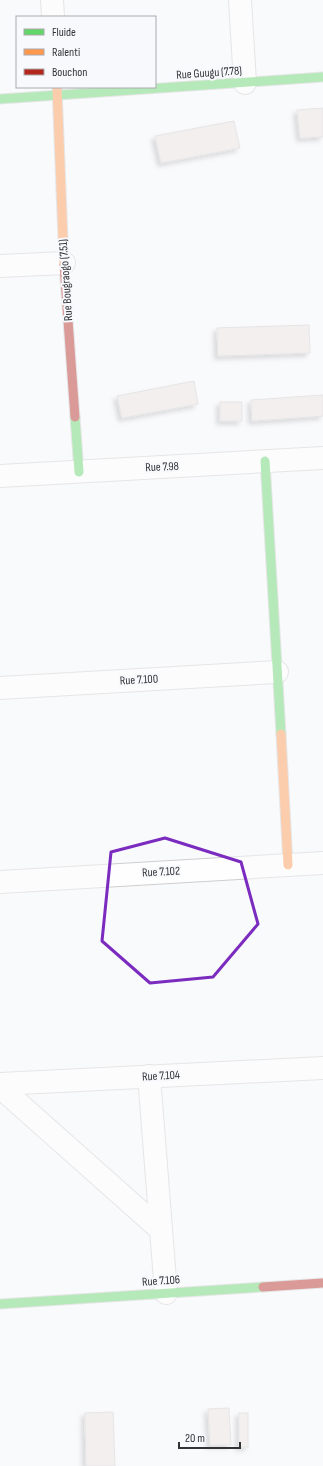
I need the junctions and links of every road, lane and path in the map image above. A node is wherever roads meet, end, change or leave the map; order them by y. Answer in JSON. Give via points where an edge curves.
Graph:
{"nodes":[{"id":1,"x":52,"y":0,"type":"edge"},
{"id":2,"x":240,"y":0,"type":"edge"},
{"id":3,"x":53,"y":16,"type":"edge"},
{"id":4,"x":323,"y":77,"type":"edge"},
{"id":5,"x":245,"y":83,"type":"junction"},
{"id":6,"x":156,"y":87,"type":"edge"},
{"id":7,"x":128,"y":88,"type":"edge"},
{"id":8,"x":57,"y":91,"type":"edge"},
{"id":9,"x":0,"y":99,"type":"edge"},
{"id":10,"x":64,"y":263,"type":"junction"},
{"id":11,"x":0,"y":266,"type":"edge"},
{"id":12,"x":323,"y":458,"type":"edge"},
{"id":13,"x":265,"y":461,"type":"junction"},
{"id":14,"x":79,"y":472,"type":"junction"},
{"id":15,"x":0,"y":476,"type":"edge"},
{"id":16,"x":277,"y":672,"type":"junction"},
{"id":17,"x":0,"y":688,"type":"edge"},
{"id":18,"x":323,"y":863,"type":"edge"},
{"id":19,"x":288,"y":865,"type":"junction"},
{"id":20,"x":0,"y":882,"type":"edge"},
{"id":21,"x":323,"y":1068,"type":"edge"},
{"id":22,"x":149,"y":1076,"type":"junction"},
{"id":23,"x":0,"y":1084,"type":"edge"},
{"id":24,"x":0,"y":1087,"type":"edge"},
{"id":25,"x":162,"y":1230,"type":"junction"},
{"id":26,"x":323,"y":1283,"type":"edge"},
{"id":27,"x":166,"y":1293,"type":"junction"},
{"id":28,"x":0,"y":1304,"type":"edge"}],
"edges":[{"from":1,"to":3,"type":"street"},
{"from":2,"to":5,"type":"street"},
{"from":4,"to":5,"type":"street","name":"Rue Guugu (7.78)"},
{"from":5,"to":6,"type":"street","name":"Rue Guugu (7.78)"},
{"from":7,"to":8,"type":"street","name":"Rue Guugu (7.78)"},
{"from":8,"to":9,"type":"street","name":"Rue Guugu (7.78)"},
{"from":8,"to":10,"type":"street","name":"Rue Bougraogo (7.51)"},
{"from":10,"to":11,"type":"street"},
{"from":10,"to":14,"type":"street","name":"Rue Bougraogo (7.51)"},
{"from":12,"to":13,"type":"street","name":"Rue 7.98"},
{"from":13,"to":14,"type":"street","name":"Rue 7.98"},
{"from":13,"to":16,"type":"street"},
{"from":14,"to":15,"type":"street","name":"Rue 7.98"},
{"from":16,"to":17,"type":"street","name":"Rue 7.100"},
{"from":16,"to":19,"type":"street"},
{"from":18,"to":19,"type":"street","name":"Rue 7.102"},
{"from":19,"to":20,"type":"street","name":"Rue 7.102"},
{"from":21,"to":22,"type":"street","name":"Rue 7.104"},
{"from":22,"to":23,"type":"street","name":"Rue 7.104"},
{"from":22,"to":25,"type":"street"},
{"from":24,"to":25,"type":"street"},
{"from":25,"to":27,"type":"street"},
{"from":26,"to":27,"type":"street","name":"Rue 7.106"},
{"from":27,"to":28,"type":"street","name":"Rue 7.106"}]}
